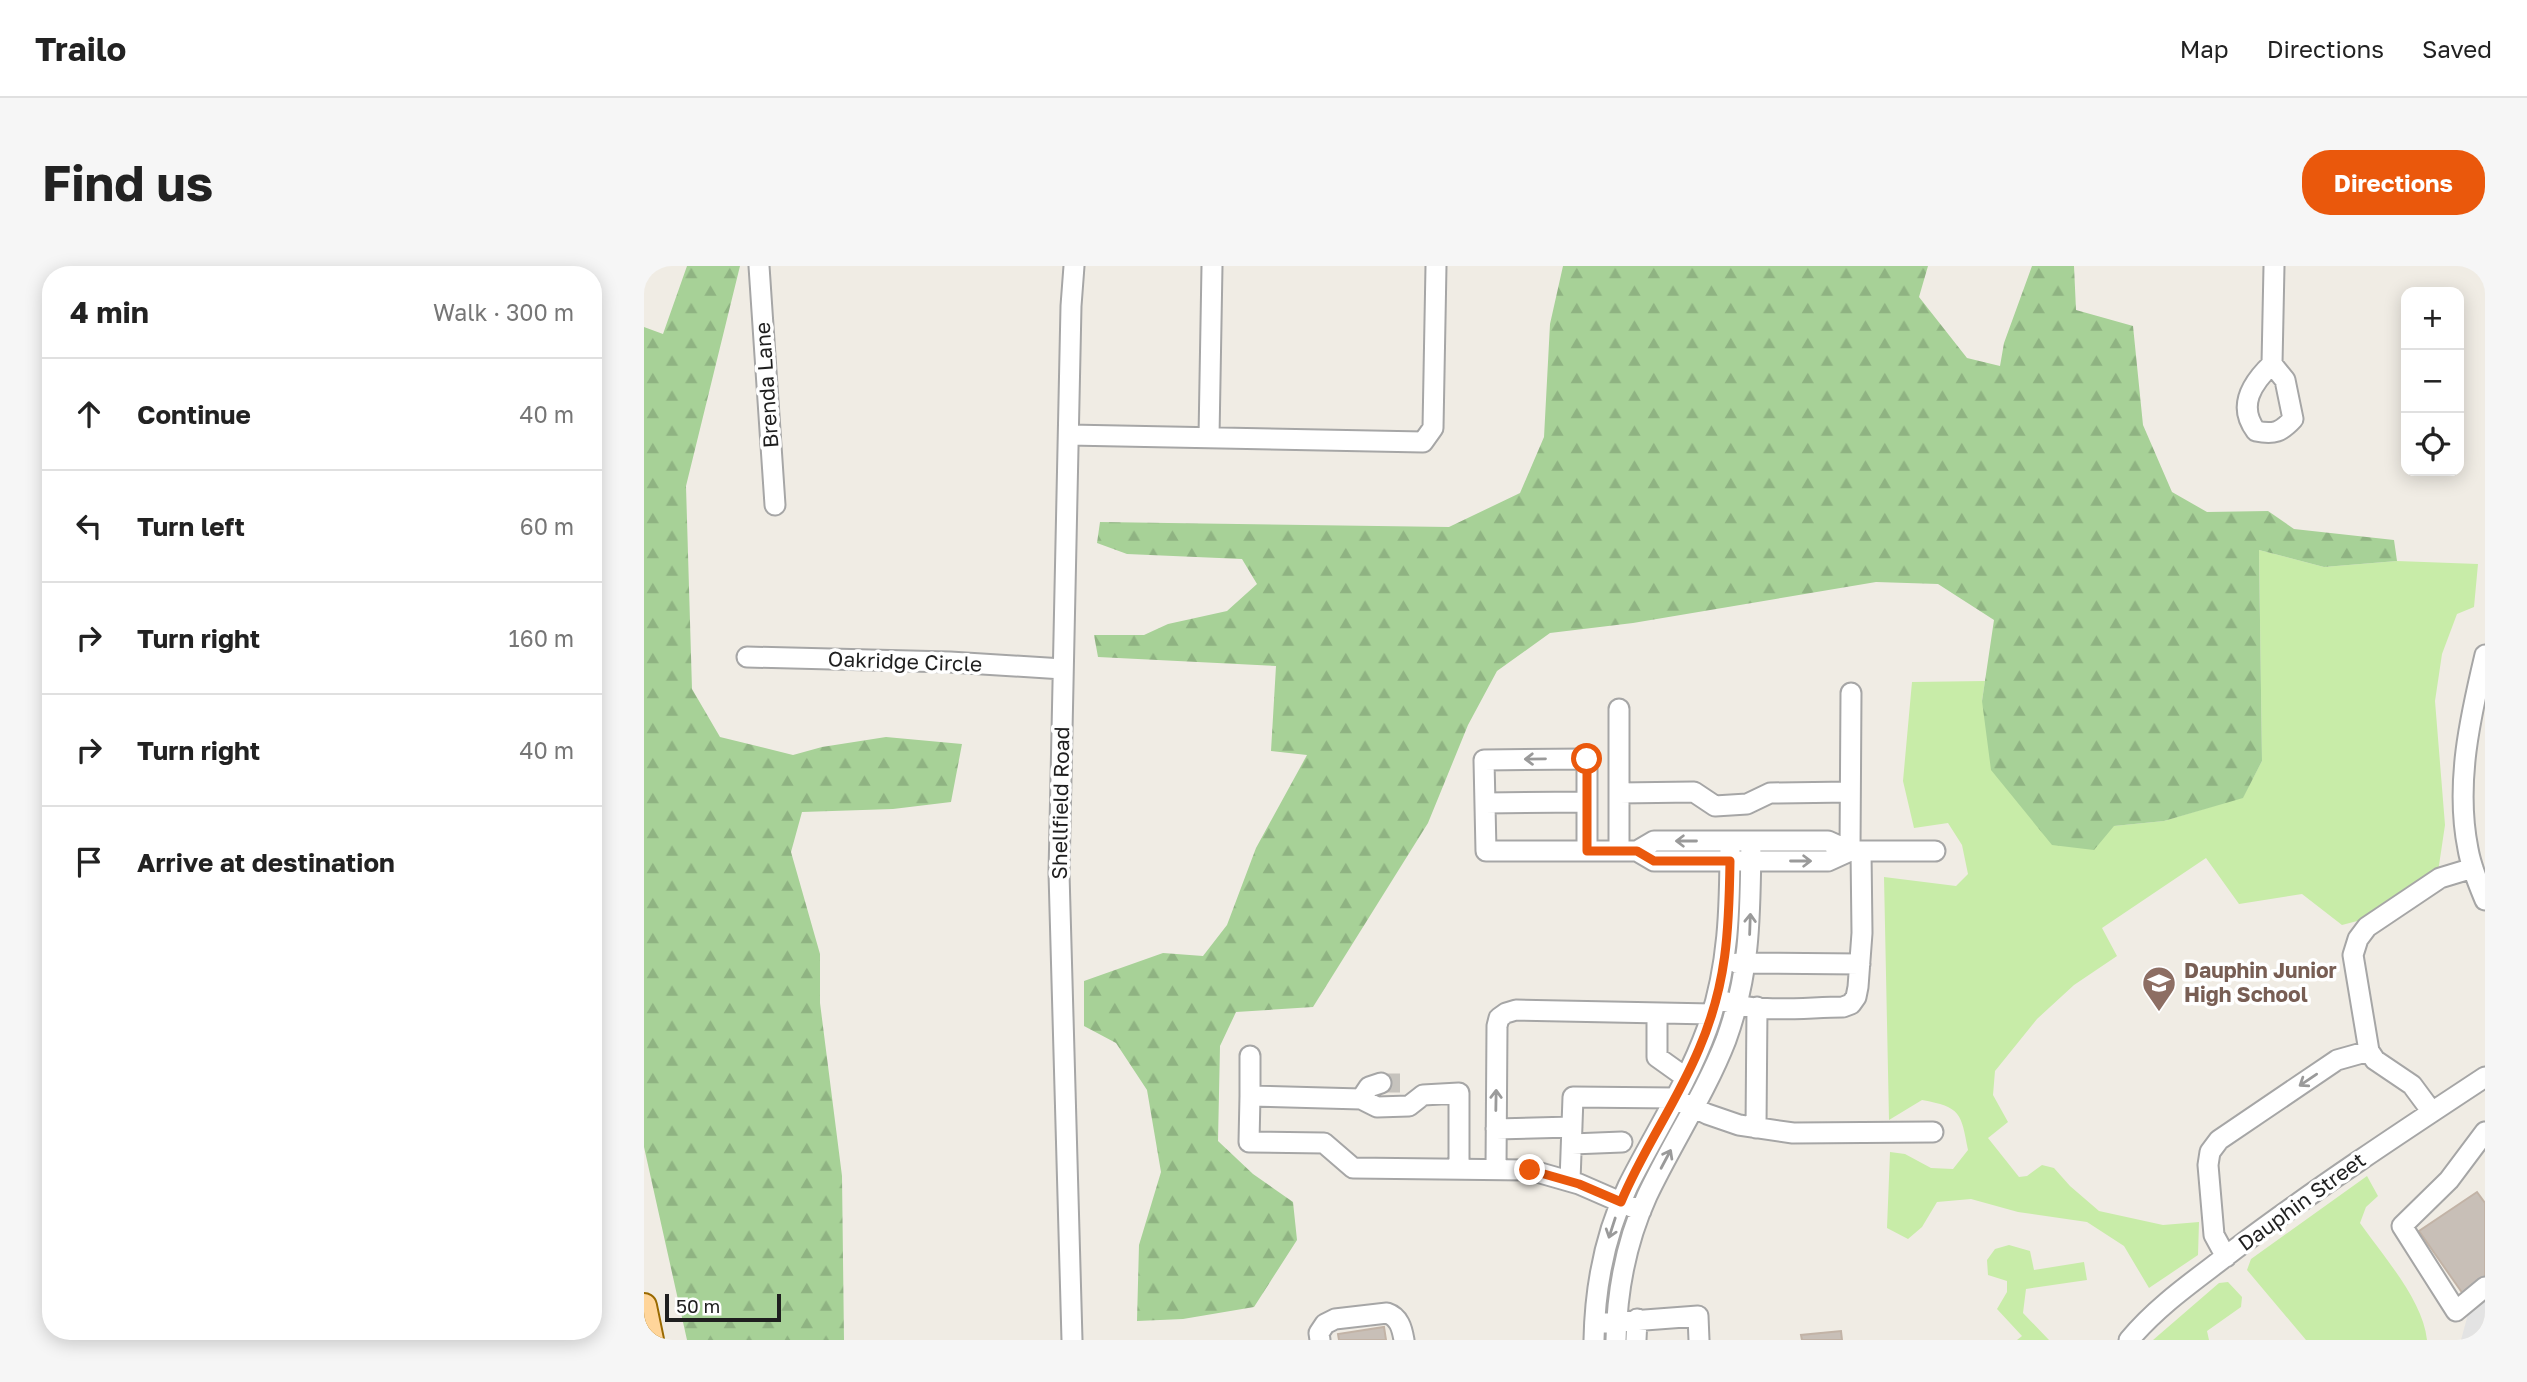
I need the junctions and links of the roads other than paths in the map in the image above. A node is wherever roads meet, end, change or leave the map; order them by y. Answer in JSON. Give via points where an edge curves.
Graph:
{"nodes":[{"id":1,"x":759,"y":266,"type":"edge"},
{"id":2,"x":1074,"y":266,"type":"edge"},
{"id":3,"x":1212,"y":266,"type":"edge"},
{"id":4,"x":1436,"y":266,"type":"edge"},
{"id":5,"x":2274,"y":266,"type":"edge"},
{"id":6,"x":2272,"y":364,"type":"dead end"},
{"id":7,"x":1069,"y":435,"type":"junction"},
{"id":8,"x":1209,"y":437,"type":"junction"},
{"id":9,"x":775,"y":505,"type":"dead end"},
{"id":10,"x":2485,"y":655,"type":"edge"},
{"id":11,"x":747,"y":657,"type":"dead end"},
{"id":12,"x":1063,"y":669,"type":"junction"},
{"id":13,"x":1851,"y":693,"type":"dead end"},
{"id":14,"x":1619,"y":709,"type":"dead end"},
{"id":15,"x":2478,"y":716,"type":"edge"},
{"id":16,"x":1619,"y":793,"type":"junction"},
{"id":17,"x":1850,"y":793,"type":"junction"},
{"id":18,"x":1587,"y":802,"type":"junction"},
{"id":19,"x":1485,"y":803,"type":"junction"},
{"id":20,"x":1587,"y":851,"type":"junction"},
{"id":21,"x":1628,"y":851,"type":"junction"},
{"id":22,"x":1730,"y":851,"type":"junction"},
{"id":23,"x":1751,"y":851,"type":"junction"},
{"id":24,"x":1855,"y":851,"type":"junction"},
{"id":25,"x":1935,"y":851,"type":"dead end"},
{"id":26,"x":2473,"y":869,"type":"junction"},
{"id":27,"x":2485,"y":900,"type":"edge"},
{"id":28,"x":1726,"y":962,"type":"junction"},
{"id":29,"x":1860,"y":964,"type":"junction"},
{"id":30,"x":1747,"y":965,"type":"junction"},
{"id":31,"x":1714,"y":1006,"type":"junction"},
{"id":32,"x":1737,"y":1006,"type":"junction"},
{"id":33,"x":1757,"y":1007,"type":"junction"},
{"id":34,"x":1657,"y":1013,"type":"junction"},
{"id":35,"x":2369,"y":1051,"type":"junction"},
{"id":36,"x":1250,"y":1056,"type":"dead end"},
{"id":37,"x":1685,"y":1077,"type":"junction"},
{"id":38,"x":2485,"y":1077,"type":"edge"},
{"id":39,"x":1381,"y":1083,"type":"tunnel mouth"},
{"id":40,"x":1250,"y":1096,"type":"junction"},
{"id":41,"x":1361,"y":1098,"type":"junction"},
{"id":42,"x":1674,"y":1098,"type":"junction"},
{"id":43,"x":1693,"y":1107,"type":"junction"},
{"id":44,"x":2432,"y":1112,"type":"junction"},
{"id":45,"x":1756,"y":1128,"type":"junction"},
{"id":46,"x":1496,"y":1129,"type":"junction"},
{"id":47,"x":1933,"y":1132,"type":"dead end"},
{"id":48,"x":2485,"y":1132,"type":"edge"},
{"id":49,"x":1572,"y":1136,"type":"junction"},
{"id":50,"x":1622,"y":1142,"type":"dead end"},
{"id":51,"x":1459,"y":1168,"type":"junction"},
{"id":52,"x":1496,"y":1168,"type":"junction"},
{"id":53,"x":1570,"y":1181,"type":"junction"},
{"id":54,"x":1621,"y":1202,"type":"junction"},
{"id":55,"x":1641,"y":1211,"type":"junction"},
{"id":56,"x":2225,"y":1257,"type":"junction"},
{"id":57,"x":2485,"y":1287,"type":"edge"},
{"id":58,"x":644,"y":1306,"type":"edge"},
{"id":59,"x":1637,"y":1319,"type":"junction"},
{"id":60,"x":1616,"y":1330,"type":"edge"},
{"id":61,"x":1594,"y":1332,"type":"edge"},
{"id":62,"x":651,"y":1340,"type":"edge"},
{"id":63,"x":1072,"y":1340,"type":"edge"},
{"id":64,"x":1320,"y":1340,"type":"edge"},
{"id":65,"x":1404,"y":1340,"type":"edge"},
{"id":66,"x":1636,"y":1340,"type":"edge"},
{"id":67,"x":1699,"y":1340,"type":"edge"},
{"id":68,"x":2129,"y":1340,"type":"edge"}],
"edges":[{"from":1,"to":9,"type":"street","name":"Brenda Lane"},
{"from":2,"to":7,"type":"street","name":"Shellfield Road"},
{"from":3,"to":8,"type":"street"},
{"from":4,"to":8,"type":"street","via":[[1433,428],[1423,442]]},
{"from":5,"to":6,"type":"street"},
{"from":7,"to":8,"type":"street"},
{"from":7,"to":12,"type":"street","name":"Shellfield Road"},
{"from":10,"to":15,"type":"street"},
{"from":11,"to":12,"type":"street","name":"Oakridge Circle"},
{"from":12,"to":63,"type":"street","name":"Shellfield Road","via":[[1059,873]]},
{"from":13,"to":17,"type":"street"},
{"from":14,"to":16,"type":"street"},
{"from":15,"to":26,"type":"street","via":[[2463,795]]},
{"from":16,"to":17,"type":"street","via":[[1694,792],[1715,806],[1747,804],[1770,793]]},
{"from":16,"to":21,"type":"street"},
{"from":17,"to":24,"type":"street"},
{"from":18,"to":19,"type":"street"},
{"from":18,"to":19,"type":"street","one_way":true,"via":[[1587,759],[1484,760]]},
{"from":18,"to":20,"type":"street"},
{"from":19,"to":20,"type":"street","via":[[1486,851]]},
{"from":20,"to":21,"type":"street"},
{"from":21,"to":22,"type":"street","via":[[1654,841]]},
{"from":22,"to":23,"type":"street"},
{"from":22,"to":28,"type":"street"},
{"from":23,"to":24,"type":"street","via":[[1828,841]]},
{"from":30,"to":23,"type":"street","one_way":true},
{"from":24,"to":25,"type":"street"},
{"from":24,"to":29,"type":"street"},
{"from":26,"to":27,"type":"street"},
{"from":26,"to":35,"type":"street","via":[[2440,878],[2367,927],[2358,939],[2353,955]]},
{"from":28,"to":30,"type":"street"},
{"from":28,"to":31,"type":"street"},
{"from":29,"to":30,"type":"street"},
{"from":29,"to":33,"type":"street","via":[[1851,1004]]},
{"from":30,"to":32,"type":"street"},
{"from":31,"to":32,"type":"street"},
{"from":31,"to":34,"type":"street"},
{"from":31,"to":37,"type":"street"},
{"from":32,"to":33,"type":"street"},
{"from":32,"to":43,"type":"street","via":[[1717,1061]]},
{"from":33,"to":45,"type":"street"},
{"from":34,"to":37,"type":"street","via":[[1657,1057]]},
{"from":46,"to":34,"type":"street","one_way":true,"via":[[1499,1018],[1516,1010]]},
{"from":35,"to":44,"type":"street","via":[[2412,1085]]},
{"from":35,"to":56,"type":"street","one_way":true,"via":[[2337,1060],[2219,1140],[2208,1165],[2214,1235]]},
{"from":36,"to":40,"type":"street"},
{"from":37,"to":42,"type":"street"},
{"from":38,"to":44,"type":"street","name":"Dauphin Street"},
{"from":39,"to":41,"type":"street"},
{"from":40,"to":41,"type":"street"},
{"from":40,"to":51,"type":"street","via":[[1249,1142],[1324,1143],[1353,1168]]},
{"from":41,"to":51,"type":"street","via":[[1377,1107],[1409,1106],[1417,1089],[1459,1093]]},
{"from":42,"to":43,"type":"street"},
{"from":42,"to":49,"type":"street","via":[[1573,1097]]},
{"from":42,"to":54,"type":"street"},
{"from":43,"to":45,"type":"street"},
{"from":55,"to":43,"type":"street","one_way":true},
{"from":44,"to":56,"type":"street","name":"Dauphin Street"},
{"from":45,"to":47,"type":"street","via":[[1793,1133]]},
{"from":46,"to":49,"type":"street"},
{"from":46,"to":52,"type":"street"},
{"from":48,"to":57,"type":"street","via":[[2449,1180],[2402,1226],[2456,1311]]},
{"from":49,"to":50,"type":"street"},
{"from":49,"to":53,"type":"street"},
{"from":51,"to":52,"type":"street"},
{"from":52,"to":53,"type":"street","via":[[1530,1170]]},
{"from":53,"to":54,"type":"street"},
{"from":54,"to":55,"type":"street"},
{"from":54,"to":61,"type":"street","one_way":true,"via":[[1600,1272]]},
{"from":55,"to":60,"type":"street","via":[[1626,1254]]},
{"from":56,"to":68,"type":"street","name":"Dauphin Street","via":[[2155,1311]]},
{"from":58,"to":62,"type":"main road"},
{"from":59,"to":60,"type":"street"},
{"from":59,"to":66,"type":"street"},
{"from":59,"to":67,"type":"street","via":[[1698,1316]]},
{"from":60,"to":61,"type":"street"},
{"from":64,"to":65,"type":"street","via":[[1318,1333],[1335,1319],[1387,1313],[1394,1315]]}]}
